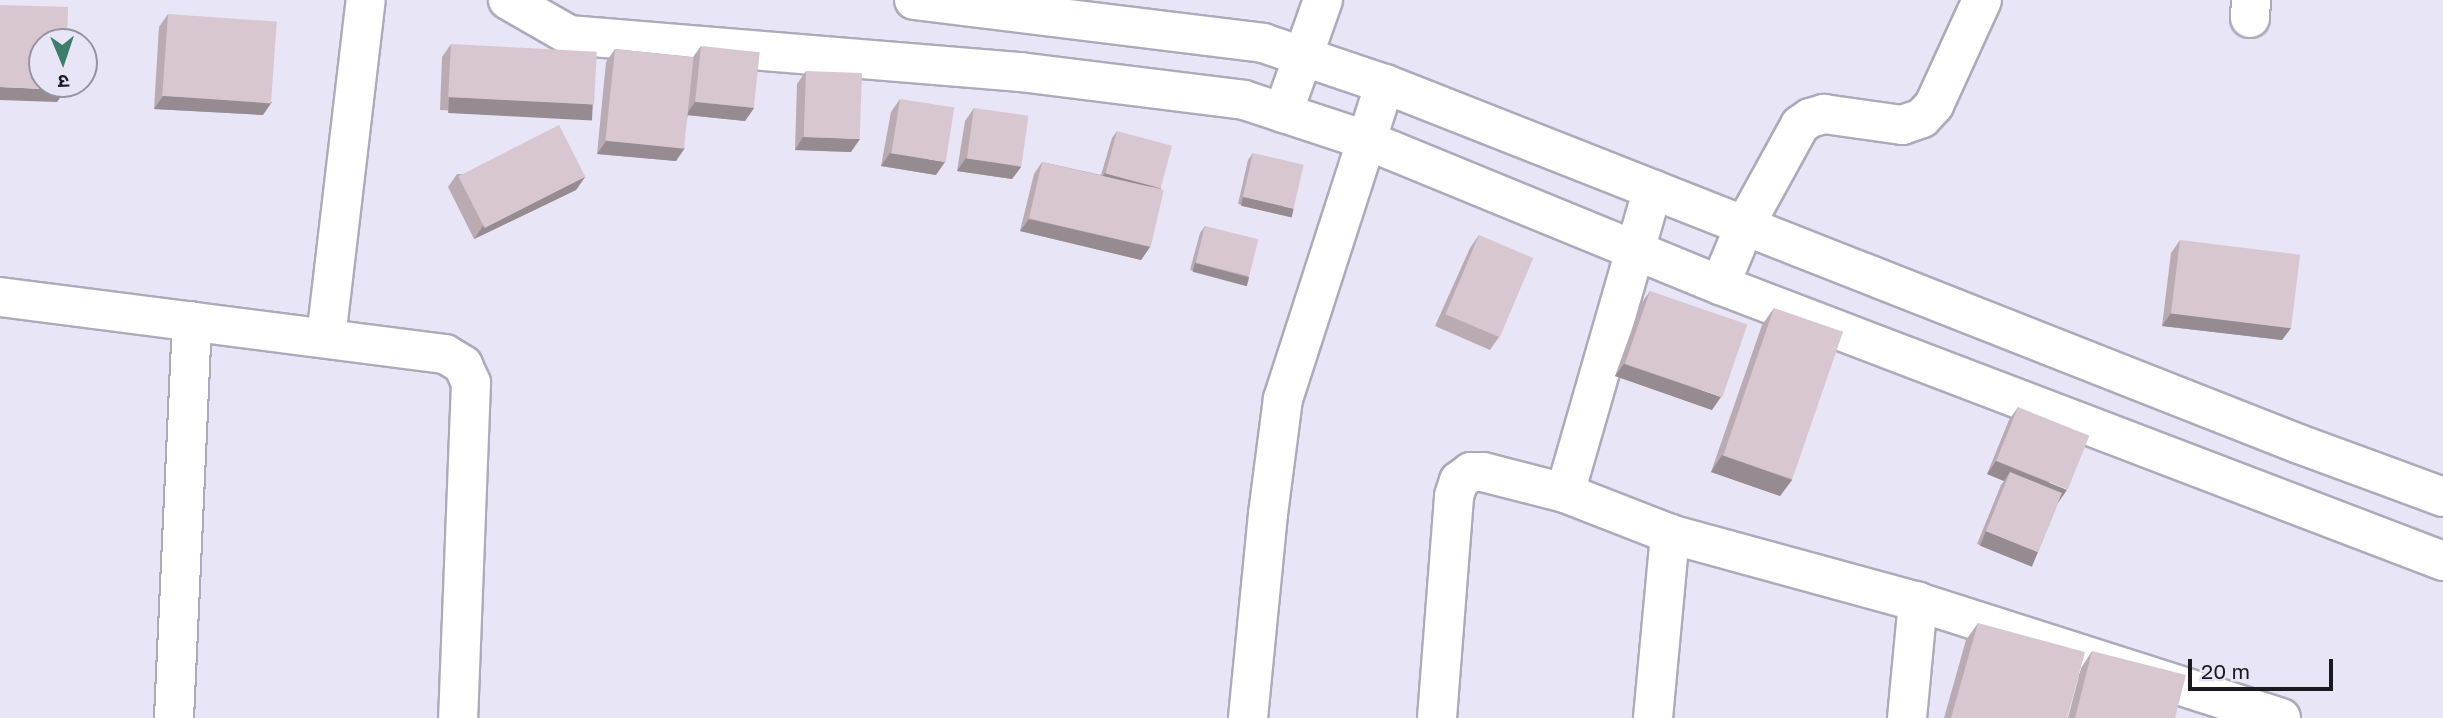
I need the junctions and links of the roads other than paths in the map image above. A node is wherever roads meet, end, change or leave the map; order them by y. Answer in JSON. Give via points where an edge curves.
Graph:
{"nodes":[{"id":1,"x":366,"y":0,"type":"edge"},
{"id":2,"x":508,"y":0,"type":"edge"},
{"id":3,"x":914,"y":0,"type":"edge"},
{"id":4,"x":1321,"y":0,"type":"edge"},
{"id":5,"x":1983,"y":0,"type":"edge"},
{"id":6,"x":1301,"y":58,"type":"junction"},
{"id":7,"x":1385,"y":84,"type":"junction"},
{"id":8,"x":1283,"y":113,"type":"junction"},
{"id":9,"x":1366,"y":139,"type":"junction"},
{"id":10,"x":1653,"y":189,"type":"junction"},
{"id":11,"x":1745,"y":225,"type":"junction"},
{"id":12,"x":1635,"y":252,"type":"junction"},
{"id":13,"x":1720,"y":285,"type":"junction"},
{"id":14,"x":0,"y":297,"type":"edge"},
{"id":15,"x":192,"y":321,"type":"junction"},
{"id":16,"x":326,"y":338,"type":"junction"},
{"id":17,"x":1565,"y":492,"type":"junction"},
{"id":18,"x":2443,"y":496,"type":"edge"},
{"id":19,"x":1670,"y":534,"type":"junction"},
{"id":20,"x":2443,"y":561,"type":"edge"},
{"id":21,"x":1918,"y":602,"type":"junction"},
{"id":22,"x":174,"y":718,"type":"edge"},
{"id":23,"x":458,"y":718,"type":"edge"},
{"id":24,"x":1248,"y":718,"type":"edge"},
{"id":25,"x":1437,"y":718,"type":"edge"},
{"id":26,"x":1653,"y":718,"type":"edge"},
{"id":27,"x":1907,"y":718,"type":"edge"},
{"id":28,"x":2281,"y":718,"type":"edge"}],
"edges":[{"from":1,"to":16,"type":"street"},
{"from":2,"to":8,"type":"street","via":[[569,34],[1020,72],[1244,100]]},
{"from":3,"to":6,"type":"street","via":[[1263,43]]},
{"from":4,"to":6,"type":"street"},
{"from":5,"to":11,"type":"street","via":[[1934,105],[1922,118],[1902,125],[1824,114],[1810,118],[1792,138]]},
{"from":6,"to":7,"type":"street"},
{"from":6,"to":8,"type":"street"},
{"from":7,"to":9,"type":"street"},
{"from":7,"to":10,"type":"street"},
{"from":8,"to":9,"type":"street"},
{"from":9,"to":12,"type":"street"},
{"from":9,"to":24,"type":"street","via":[[1283,399]]},
{"from":10,"to":11,"type":"street"},
{"from":10,"to":12,"type":"street"},
{"from":11,"to":13,"type":"street"},
{"from":11,"to":18,"type":"street","via":[[2299,444]]},
{"from":12,"to":13,"type":"street"},
{"from":12,"to":17,"type":"street"},
{"from":13,"to":20,"type":"street"},
{"from":14,"to":15,"type":"street"},
{"from":15,"to":16,"type":"street"},
{"from":15,"to":22,"type":"street"},
{"from":16,"to":23,"type":"street","via":[[444,355],[463,365],[471,383]]},
{"from":17,"to":19,"type":"street"},
{"from":17,"to":25,"type":"street","via":[[1483,472],[1471,472],[1459,481],[1454,496]]},
{"from":19,"to":21,"type":"street"},
{"from":19,"to":26,"type":"street"},
{"from":21,"to":27,"type":"street"},
{"from":21,"to":28,"type":"street"}]}
